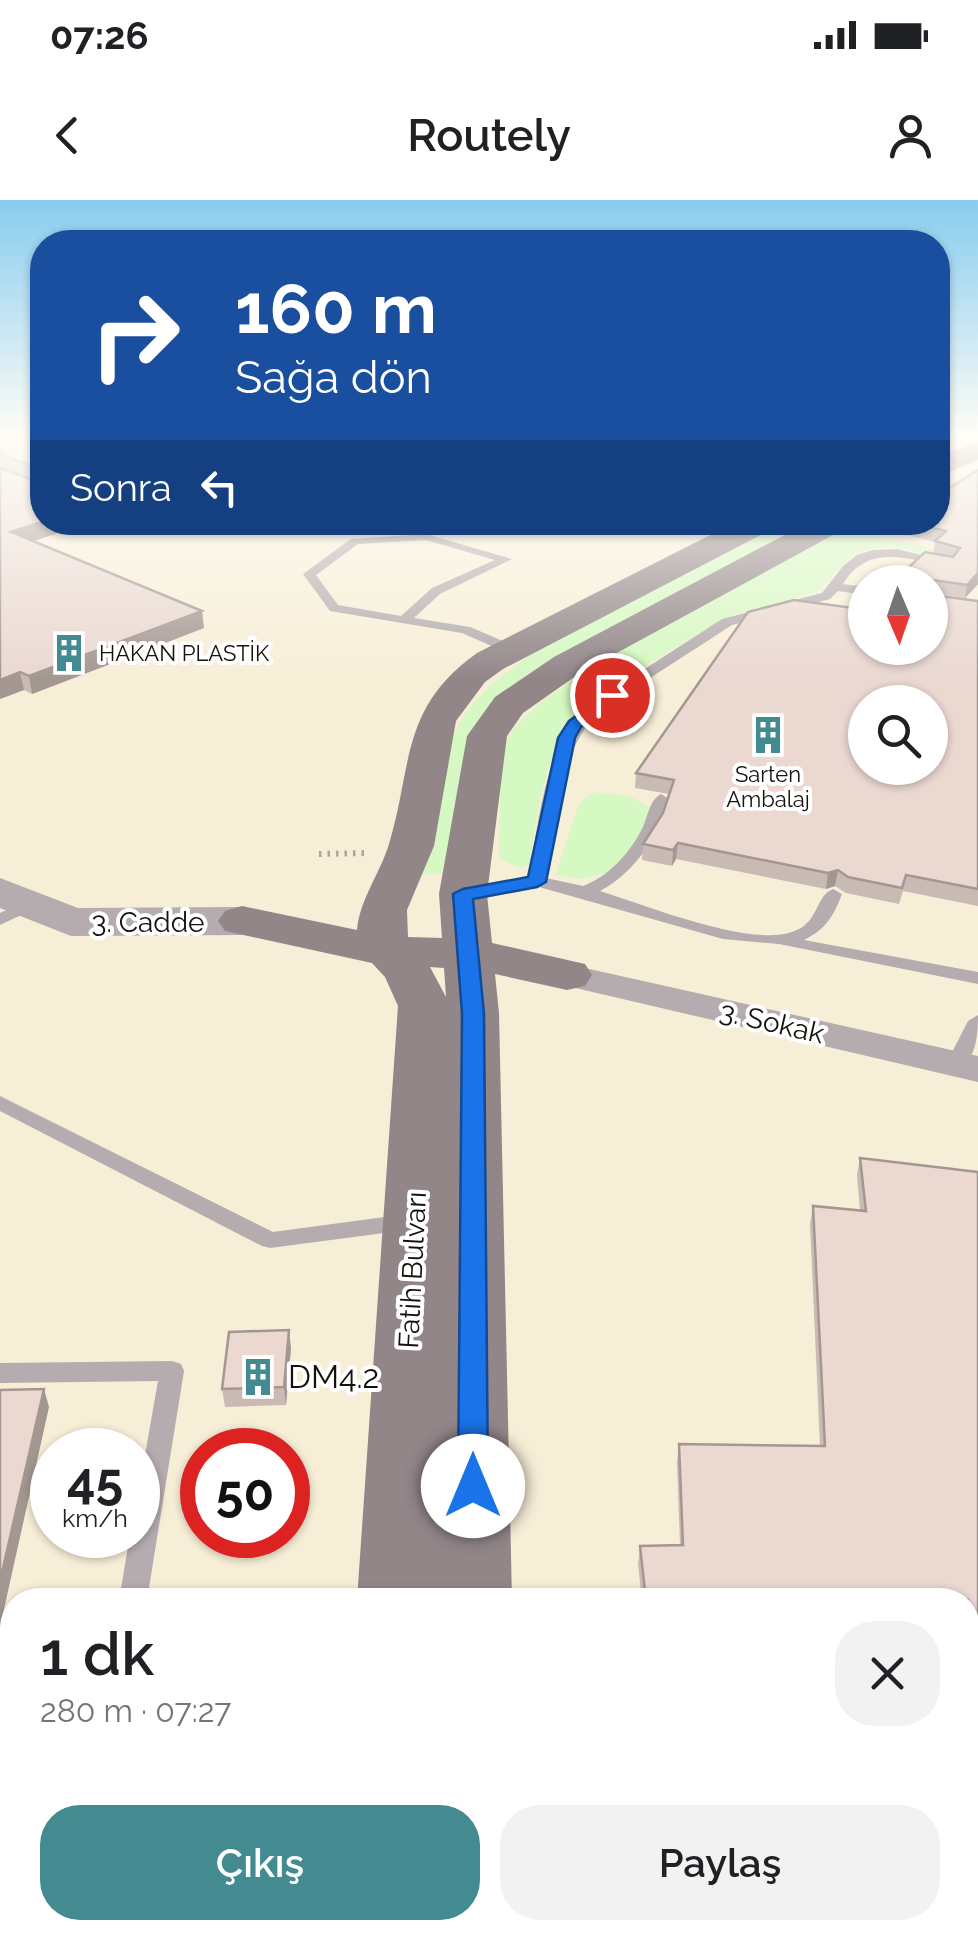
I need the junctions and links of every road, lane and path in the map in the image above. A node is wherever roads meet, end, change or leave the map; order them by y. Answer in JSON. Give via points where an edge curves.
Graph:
{"nodes":[{"id":1,"x":735,"y":535,"type":"edge"},
{"id":2,"x":809,"y":535,"type":"edge"},
{"id":3,"x":948,"y":563,"type":"edge"},
{"id":4,"x":836,"y":587,"type":"junction"},
{"id":5,"x":848,"y":589,"type":"edge"},
{"id":6,"x":404,"y":620,"type":"junction"},
{"id":7,"x":510,"y":650,"type":"junction"},
{"id":8,"x":661,"y":799,"type":"dead end"},
{"id":9,"x":319,"y":854,"type":"dead end"},
{"id":10,"x":336,"y":854,"type":"dead end"},
{"id":11,"x":537,"y":882,"type":"junction"},
{"id":12,"x":584,"y":892,"type":"junction"},
{"id":13,"x":833,"y":894,"type":"dead end"},
{"id":14,"x":394,"y":903,"type":"junction"},
{"id":15,"x":9,"y":905,"type":"edge"},
{"id":16,"x":242,"y":922,"type":"junction"},
{"id":17,"x":784,"y":941,"type":"junction"},
{"id":18,"x":468,"y":954,"type":"junction"},
{"id":19,"x":567,"y":976,"type":"joint"},
{"id":20,"x":978,"y":978,"type":"edge"},
{"id":21,"x":978,"y":1021,"type":"edge"},
{"id":22,"x":967,"y":1066,"type":"edge"},
{"id":23,"x":0,"y":1103,"type":"edge"},
{"id":24,"x":414,"y":1221,"type":"junction"},
{"id":25,"x":0,"y":1373,"type":"edge"},
{"id":26,"x":135,"y":1588,"type":"edge"},
{"id":27,"x":397,"y":1588,"type":"edge"},
{"id":28,"x":473,"y":1588,"type":"edge"}],
"edges":[{"from":1,"to":7,"type":"main road"},
{"from":2,"to":18,"type":"main road","via":[[567,665],[509,705],[482,752]]},
{"from":3,"to":4,"type":"lane","via":[[879,552],[846,568]]},
{"from":4,"to":5,"type":"lane"},
{"from":4,"to":11,"type":"lane","via":[[826,596],[728,622],[646,670],[574,724],[560,759]]},
{"from":6,"to":6,"type":"lane","via":[[334,608],[309,574],[355,541],[426,537],[506,560],[436,592]]},
{"from":6,"to":7,"type":"lane","via":[[465,630]]},
{"from":7,"to":14,"type":"main road","via":[[472,674],[442,708]]},
{"from":8,"to":12,"type":"lane","via":[[624,869]]},
{"from":9,"to":10,"type":"path"},
{"from":11,"to":12,"type":"lane"},
{"from":11,"to":18,"type":"lane"},
{"from":12,"to":17,"type":"lane","via":[[641,913]]},
{"from":13,"to":17,"type":"lane","via":[[814,930]]},
{"from":14,"to":16,"type":"main road"},
{"from":14,"to":16,"type":"main road","via":[[358,897]]},
{"from":14,"to":18,"type":"main road"},
{"from":14,"to":24,"type":"main road","name":"Fatih Bulvarı","via":[[408,972],[424,1006]]},
{"from":15,"to":16,"type":"street","name":"3. Cadde","via":[[71,922]]},
{"from":17,"to":20,"type":"lane"},
{"from":18,"to":19,"type":"main road","via":[[513,990]]},
{"from":18,"to":28,"type":"main road"},
{"from":19,"to":22,"type":"street","name":"3. Sokak"},
{"from":21,"to":22,"type":"lane"},
{"from":23,"to":24,"type":"lane","via":[[270,1240]]},
{"from":24,"to":27,"type":"main road","name":"Fatih Bulvarı"},
{"from":25,"to":26,"type":"lane","via":[[172,1371]]}]}
